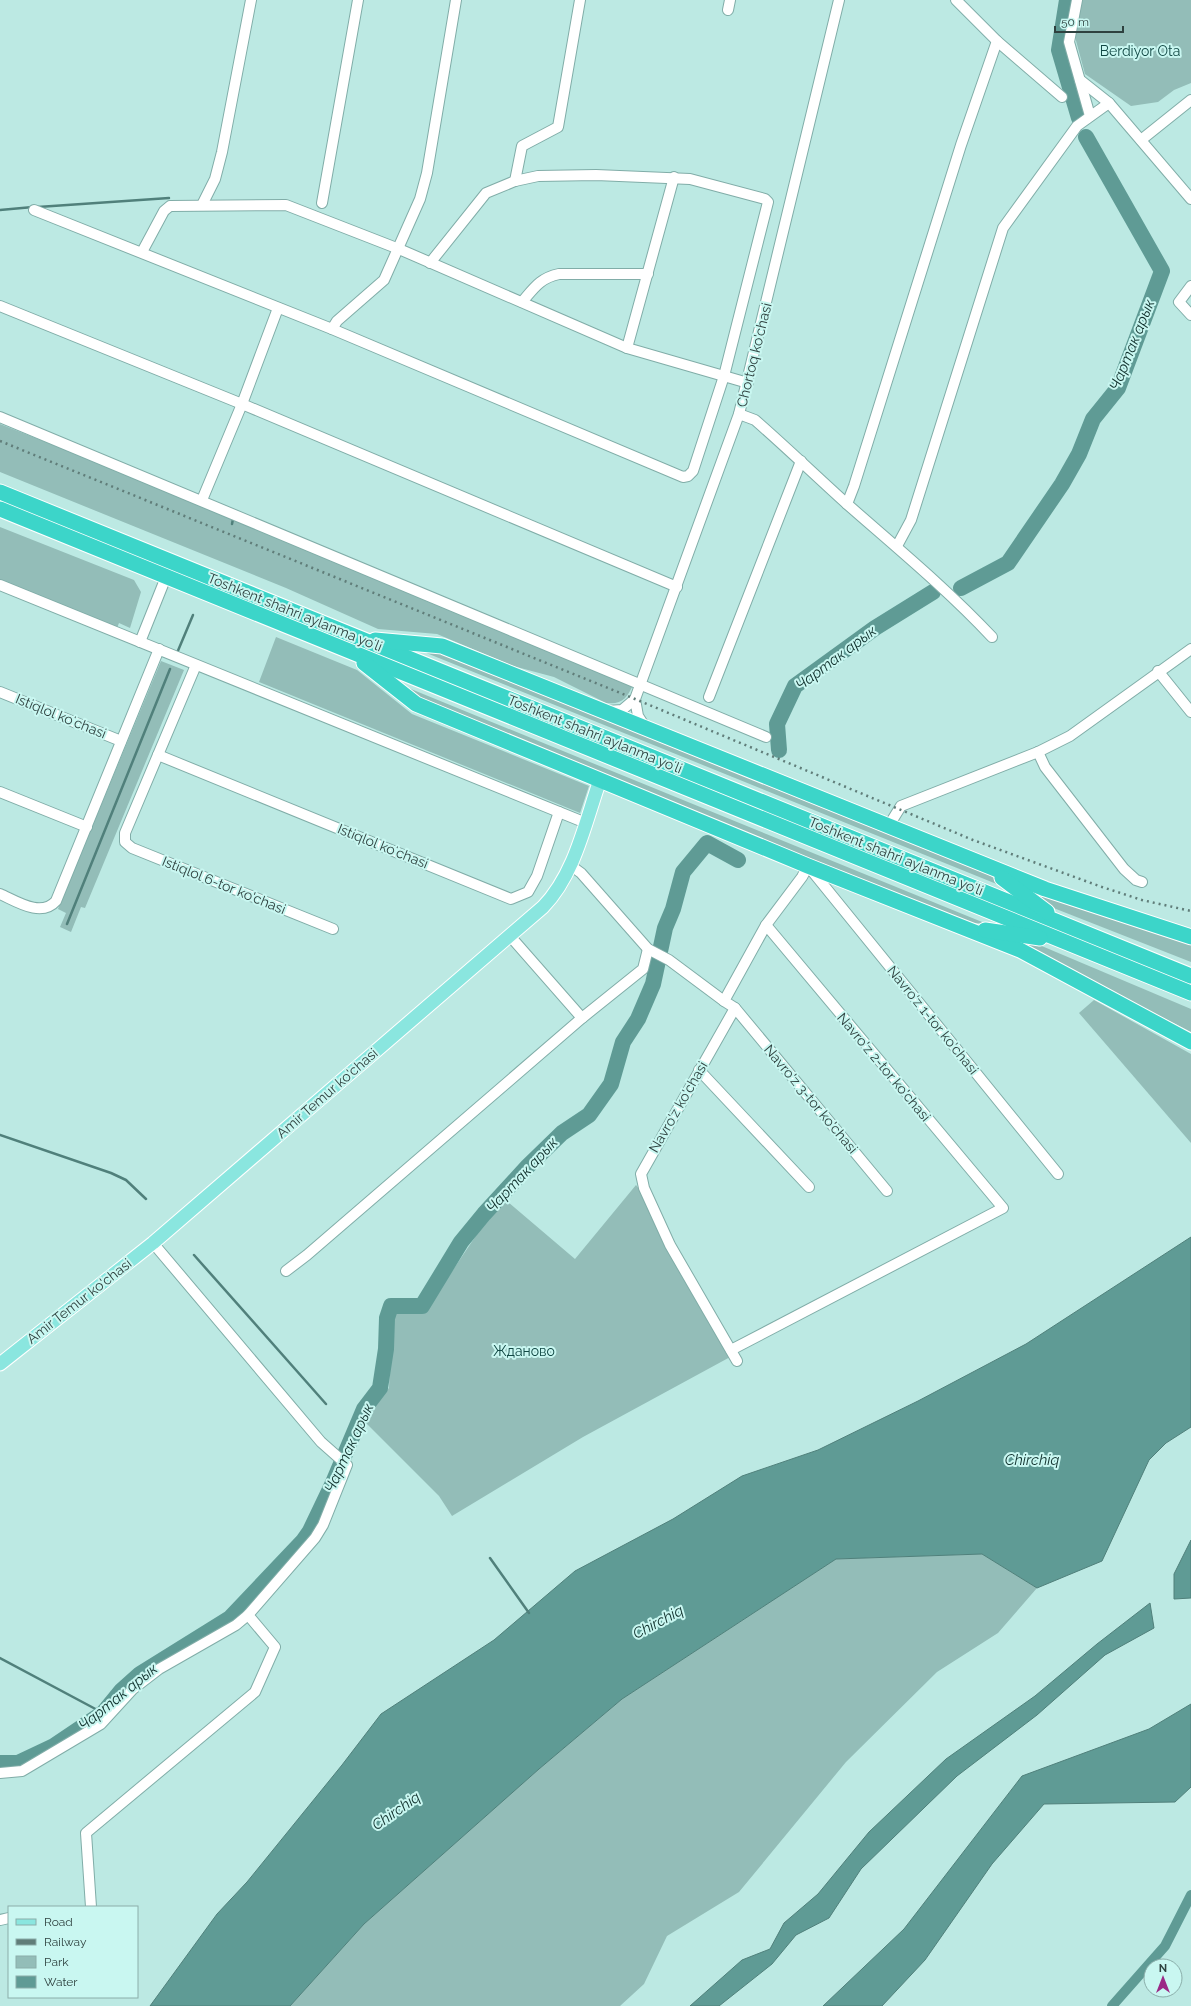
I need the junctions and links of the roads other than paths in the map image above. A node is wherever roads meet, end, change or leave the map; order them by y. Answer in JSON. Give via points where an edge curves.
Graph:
{"nodes":[{"id":1,"x":251,"y":0,"type":"edge"},
{"id":2,"x":358,"y":0,"type":"edge"},
{"id":3,"x":456,"y":0,"type":"edge"},
{"id":4,"x":580,"y":0,"type":"edge"},
{"id":5,"x":839,"y":0,"type":"edge"},
{"id":6,"x":956,"y":0,"type":"edge"},
{"id":7,"x":1077,"y":0,"type":"edge"},
{"id":8,"x":997,"y":41,"type":"junction"},
{"id":9,"x":1080,"y":80,"type":"junction"},
{"id":10,"x":1062,"y":97,"type":"dead end"},
{"id":11,"x":1191,"y":100,"type":"edge"},
{"id":12,"x":1109,"y":103,"type":"junction"},
{"id":13,"x":1090,"y":116,"type":"junction"},
{"id":14,"x":1141,"y":140,"type":"junction"},
{"id":15,"x":674,"y":177,"type":"junction"},
{"id":16,"x":515,"y":181,"type":"junction"},
{"id":17,"x":1191,"y":199,"type":"edge"},
{"id":18,"x":322,"y":203,"type":"dead end"},
{"id":19,"x":202,"y":205,"type":"junction"},
{"id":20,"x":34,"y":210,"type":"dead end"},
{"id":21,"x":399,"y":249,"type":"junction"},
{"id":22,"x":142,"y":252,"type":"junction"},
{"id":23,"x":430,"y":263,"type":"junction"},
{"id":24,"x":648,"y":274,"type":"junction"},
{"id":25,"x":1191,"y":286,"type":"edge"},
{"id":26,"x":522,"y":302,"type":"junction"},
{"id":27,"x":0,"y":306,"type":"edge"},
{"id":28,"x":278,"y":308,"type":"junction"},
{"id":29,"x":1191,"y":315,"type":"edge"},
{"id":30,"x":332,"y":329,"type":"junction"},
{"id":31,"x":627,"y":348,"type":"junction"},
{"id":32,"x":724,"y":376,"type":"junction"},
{"id":33,"x":748,"y":383,"type":"junction"},
{"id":34,"x":242,"y":404,"type":"junction"},
{"id":35,"x":739,"y":414,"type":"junction"},
{"id":36,"x":0,"y":417,"type":"edge"},
{"id":37,"x":801,"y":461,"type":"junction"},
{"id":38,"x":0,"y":492,"type":"edge"},
{"id":39,"x":202,"y":500,"type":"junction"},
{"id":40,"x":847,"y":504,"type":"junction"},
{"id":41,"x":0,"y":509,"type":"edge"},
{"id":42,"x":897,"y":546,"type":"junction"},
{"id":43,"x":172,"y":561,"type":"junction"},
{"id":44,"x":166,"y":577,"type":"junction"},
{"id":45,"x":0,"y":585,"type":"edge"},
{"id":46,"x":677,"y":587,"type":"junction"},
{"id":47,"x":992,"y":637,"type":"dead end"},
{"id":48,"x":359,"y":638,"type":"junction"},
{"id":49,"x":140,"y":642,"type":"junction"},
{"id":50,"x":159,"y":649,"type":"junction"},
{"id":51,"x":1191,"y":649,"type":"edge"},
{"id":52,"x":350,"y":652,"type":"junction"},
{"id":53,"x":196,"y":665,"type":"junction"},
{"id":54,"x":1158,"y":671,"type":"junction"},
{"id":55,"x":641,"y":685,"type":"junction"},
{"id":56,"x":0,"y":692,"type":"edge"},
{"id":57,"x":709,"y":697,"type":"dead end"},
{"id":58,"x":635,"y":699,"type":"junction"},
{"id":59,"x":600,"y":710,"type":"junction"},
{"id":60,"x":1191,"y":712,"type":"edge"},
{"id":61,"x":652,"y":731,"type":"junction"},
{"id":62,"x":766,"y":737,"type":"dead end"},
{"id":63,"x":121,"y":741,"type":"junction"},
{"id":64,"x":1038,"y":752,"type":"junction"},
{"id":65,"x":158,"y":755,"type":"junction"},
{"id":66,"x":600,"y":780,"type":"junction"},
{"id":67,"x":0,"y":792,"type":"edge"},
{"id":68,"x":559,"y":812,"type":"junction"},
{"id":69,"x":586,"y":823,"type":"junction"},
{"id":70,"x":86,"y":827,"type":"junction"},
{"id":71,"x":888,"y":827,"type":"junction"},
{"id":72,"x":570,"y":865,"type":"junction"},
{"id":73,"x":808,"y":866,"type":"junction"},
{"id":74,"x":985,"y":866,"type":"junction"},
{"id":75,"x":1142,"y":882,"type":"dead end"},
{"id":76,"x":0,"y":894,"type":"edge"},
{"id":77,"x":766,"y":925,"type":"junction"},
{"id":78,"x":1066,"y":925,"type":"junction"},
{"id":79,"x":960,"y":927,"type":"junction"},
{"id":80,"x":334,"y":929,"type":"dead end"},
{"id":81,"x":510,"y":936,"type":"junction"},
{"id":82,"x":1191,"y":937,"type":"edge"},
{"id":83,"x":1062,"y":940,"type":"junction"},
{"id":84,"x":650,"y":950,"type":"junction"},
{"id":85,"x":1191,"y":976,"type":"edge"},
{"id":86,"x":1191,"y":993,"type":"edge"},
{"id":87,"x":724,"y":1001,"type":"junction"},
{"id":88,"x":735,"y":1008,"type":"junction"},
{"id":89,"x":582,"y":1018,"type":"junction"},
{"id":90,"x":1191,"y":1042,"type":"edge"},
{"id":91,"x":699,"y":1070,"type":"junction"},
{"id":92,"x":1058,"y":1174,"type":"dead end"},
{"id":93,"x":808,"y":1187,"type":"dead end"},
{"id":94,"x":887,"y":1191,"type":"dead end"},
{"id":95,"x":153,"y":1243,"type":"junction"},
{"id":96,"x":286,"y":1271,"type":"dead end"},
{"id":97,"x":731,"y":1350,"type":"junction"},
{"id":98,"x":737,"y":1361,"type":"dead end"},
{"id":99,"x":0,"y":1364,"type":"edge"},
{"id":100,"x":248,"y":1615,"type":"junction"},
{"id":101,"x":0,"y":1773,"type":"edge"},
{"id":102,"x":91,"y":1906,"type":"edge"}],
"edges":[{"from":1,"to":19,"type":"street","via":[[222,152],[215,179]]},
{"from":2,"to":18,"type":"street"},
{"from":3,"to":21,"type":"street","via":[[427,173],[420,198]]},
{"from":4,"to":16,"type":"street","via":[[558,127],[522,146]]},
{"from":5,"to":33,"type":"street","name":"Chortoq ko'chasi"},
{"from":6,"to":8,"type":"street"},
{"from":7,"to":9,"type":"street","via":[[1069,42]]},
{"from":8,"to":10,"type":"street"},
{"from":8,"to":40,"type":"street","via":[[961,145]]},
{"from":9,"to":12,"type":"street"},
{"from":9,"to":13,"type":"street"},
{"from":11,"to":14,"type":"street"},
{"from":12,"to":13,"type":"street"},
{"from":12,"to":14,"type":"street"},
{"from":13,"to":42,"type":"street","via":[[1077,126],[1002,228],[911,520]]},
{"from":14,"to":17,"type":"street"},
{"from":15,"to":16,"type":"street","via":[[538,176]]},
{"from":15,"to":24,"type":"street"},
{"from":15,"to":32,"type":"street","via":[[765,199],[768,202]]},
{"from":16,"to":23,"type":"street","via":[[486,193]]},
{"from":19,"to":21,"type":"street","via":[[286,205]]},
{"from":19,"to":22,"type":"street","via":[[170,206],[164,211]]},
{"from":20,"to":22,"type":"street"},
{"from":21,"to":23,"type":"street"},
{"from":21,"to":30,"type":"street","via":[[384,280],[337,321]]},
{"from":22,"to":28,"type":"street"},
{"from":23,"to":26,"type":"street"},
{"from":24,"to":26,"type":"street","via":[[549,276]]},
{"from":24,"to":31,"type":"street"},
{"from":25,"to":29,"type":"street","via":[[1179,302]]},
{"from":26,"to":31,"type":"street"},
{"from":27,"to":34,"type":"street"},
{"from":28,"to":30,"type":"street"},
{"from":28,"to":34,"type":"street"},
{"from":30,"to":32,"type":"street","via":[[680,477],[688,476],[693,471]]},
{"from":31,"to":32,"type":"street"},
{"from":32,"to":33,"type":"street"},
{"from":33,"to":35,"type":"street","name":"Chortoq ko'chasi"},
{"from":34,"to":39,"type":"street"},
{"from":34,"to":46,"type":"street"},
{"from":35,"to":37,"type":"street","via":[[755,420]]},
{"from":35,"to":46,"type":"street","name":"Chortoq ko'chasi"},
{"from":36,"to":39,"type":"street"},
{"from":37,"to":40,"type":"street"},
{"from":37,"to":57,"type":"street"},
{"from":38,"to":43,"type":"highway","name":"Toshkent shahri aylanma yoʻli"},
{"from":39,"to":55,"type":"street"},
{"from":40,"to":42,"type":"street"},
{"from":41,"to":44,"type":"highway","name":"Toshkent shahri aylanma yoʻli"},
{"from":42,"to":47,"type":"street","via":[[962,605]]},
{"from":43,"to":44,"type":"highway","via":[[165,567]]},
{"from":43,"to":48,"type":"highway","name":"Toshkent shahri aylanma yoʻli"},
{"from":44,"to":49,"type":"street"},
{"from":44,"to":52,"type":"highway","name":"Toshkent shahri aylanma yoʻli"},
{"from":45,"to":49,"type":"street"},
{"from":46,"to":55,"type":"street","name":"Chortoq ko'chasi"},
{"from":48,"to":59,"type":"highway","via":[[442,646]]},
{"from":48,"to":78,"type":"highway","name":"Toshkent shahri aylanma yoʻli"},
{"from":49,"to":50,"type":"street"},
{"from":50,"to":53,"type":"street"},
{"from":50,"to":63,"type":"street"},
{"from":51,"to":54,"type":"street"},
{"from":52,"to":66,"type":"highway","via":[[416,704]]},
{"from":52,"to":83,"type":"highway","name":"Toshkent shahri aylanma yoʻli"},
{"from":53,"to":65,"type":"street"},
{"from":53,"to":68,"type":"street"},
{"from":54,"to":60,"type":"street"},
{"from":54,"to":64,"type":"street","via":[[1070,736]]},
{"from":55,"to":58,"type":"street","name":"Chortoq ko'chasi"},
{"from":55,"to":62,"type":"street"},
{"from":56,"to":63,"type":"street","name":"Istiqlol koʻchasi"},
{"from":58,"to":59,"type":"street","via":[[617,711]]},
{"from":58,"to":61,"type":"street","via":[[640,721]]},
{"from":59,"to":61,"type":"highway"},
{"from":61,"to":71,"type":"highway"},
{"from":63,"to":70,"type":"street"},
{"from":64,"to":71,"type":"street","via":[[901,806]]},
{"from":64,"to":75,"type":"street","via":[[1045,767],[1124,869]]},
{"from":65,"to":68,"type":"street","name":"Istiqlol koʻchasi","via":[[511,899],[528,892],[537,876]]},
{"from":65,"to":80,"type":"street","name":"Istiqlol 6-tor ko'chasi","via":[[125,833],[125,842],[132,848]]},
{"from":66,"to":69,"type":"main road","name":"Amir Temur ko'chasi"},
{"from":66,"to":73,"type":"highway"},
{"from":67,"to":70,"type":"street"},
{"from":68,"to":69,"type":"street"},
{"from":69,"to":72,"type":"main road","name":"Amir Temur ko'chasi"},
{"from":70,"to":76,"type":"street","via":[[58,897],[50,906],[37,909]]},
{"from":71,"to":74,"type":"highway"},
{"from":72,"to":81,"type":"main road","name":"Amir Temur ko'chasi","via":[[554,895]]},
{"from":72,"to":84,"type":"street","via":[[581,873]]},
{"from":73,"to":77,"type":"street"},
{"from":73,"to":79,"type":"highway"},
{"from":73,"to":92,"type":"street","name":"Navro'z 1-tor ko'chasi"},
{"from":74,"to":78,"type":"highway"},
{"from":74,"to":82,"type":"highway","via":[[1045,889]]},
{"from":77,"to":87,"type":"street"},
{"from":77,"to":97,"type":"street","name":"Navro'z 2-tor ko'chasi","via":[[1003,1208]]},
{"from":78,"to":85,"type":"highway","name":"Toshkent shahri aylanma yoʻli"},
{"from":79,"to":83,"type":"highway"},
{"from":79,"to":90,"type":"highway","via":[[1035,957]]},
{"from":81,"to":89,"type":"street"},
{"from":81,"to":95,"type":"main road","name":"Amir Temur ko'chasi"},
{"from":83,"to":86,"type":"highway","name":"Toshkent shahri aylanma yoʻli"},
{"from":84,"to":87,"type":"street","via":[[669,960]]},
{"from":84,"to":89,"type":"street","via":[[642,969]]},
{"from":87,"to":88,"type":"street"},
{"from":88,"to":91,"type":"street","name":"Navro'z ko'chasi"},
{"from":88,"to":94,"type":"street","name":"Navro'z 3-tor ko'chasi"},
{"from":89,"to":96,"type":"street"},
{"from":91,"to":93,"type":"street"},
{"from":91,"to":97,"type":"street","name":"Navro'z ko'chasi","via":[[646,1164],[641,1180],[670,1245]]},
{"from":95,"to":99,"type":"main road","name":"Amir Temur ko'chasi"},
{"from":95,"to":100,"type":"street","via":[[321,1442],[347,1465],[323,1525],[315,1538]]},
{"from":97,"to":98,"type":"street","name":"Navro'z ko'chasi"},
{"from":100,"to":101,"type":"street","via":[[223,1633],[159,1669],[133,1689],[101,1724],[22,1771]]},
{"from":100,"to":102,"type":"street","via":[[274,1647],[255,1692],[86,1834]]}]}
